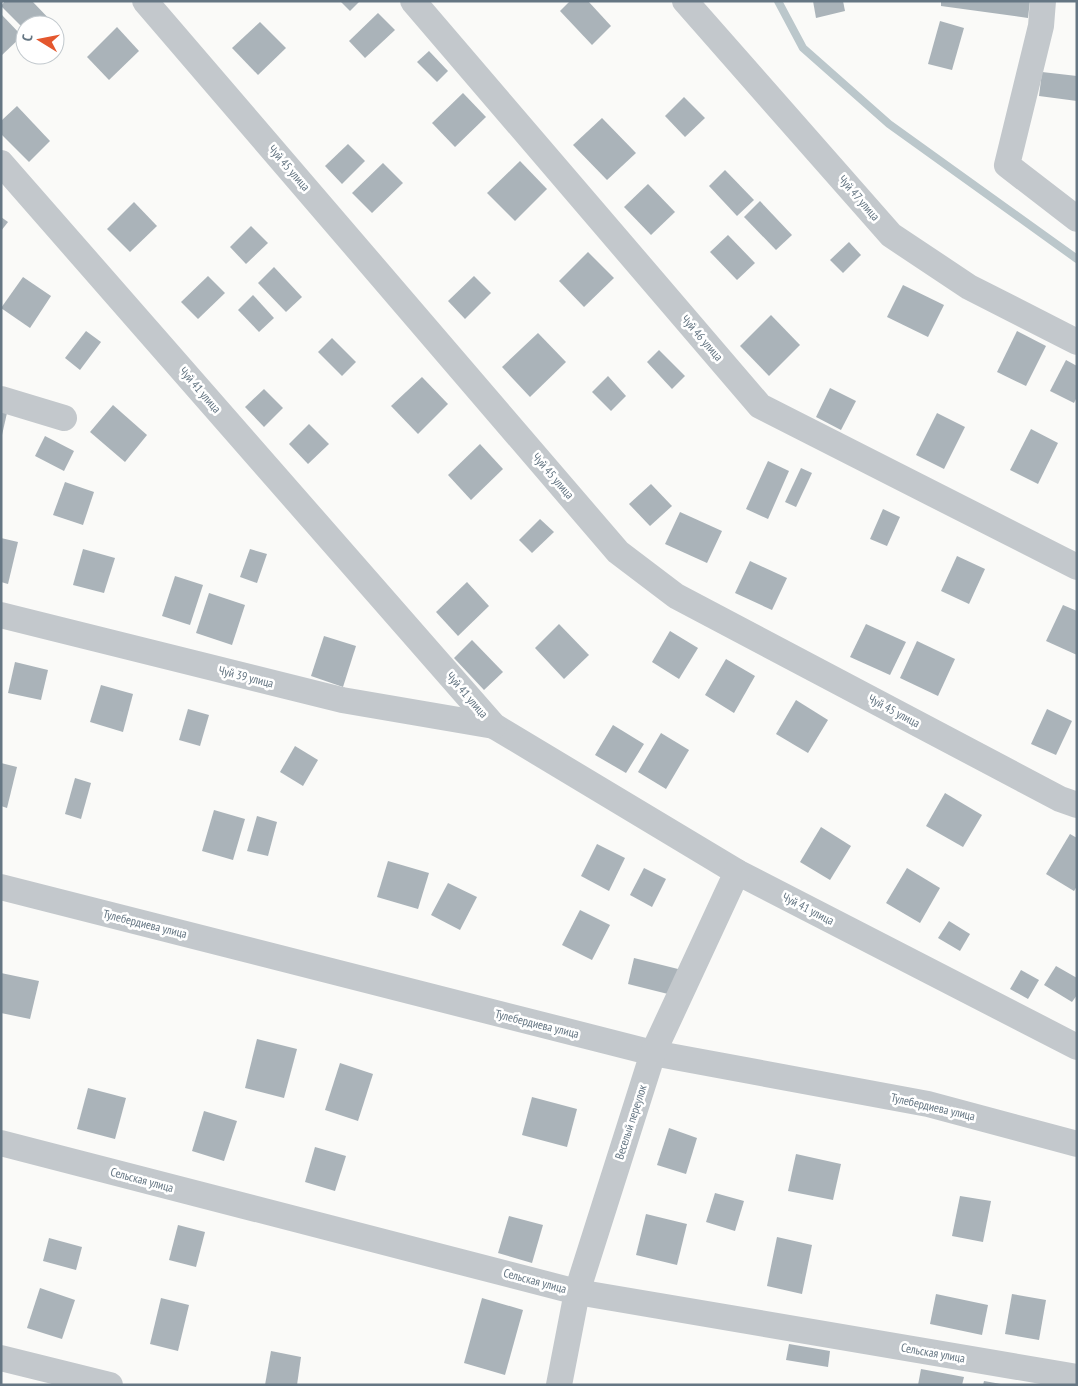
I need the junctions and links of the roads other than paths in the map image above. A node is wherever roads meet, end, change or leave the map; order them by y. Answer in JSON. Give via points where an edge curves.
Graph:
{"nodes":[{"id":1,"x":146,"y":1,"type":"edge"},
{"id":2,"x":413,"y":1,"type":"edge"},
{"id":3,"x":685,"y":1,"type":"edge"},
{"id":4,"x":1043,"y":1,"type":"edge"},
{"id":5,"x":1,"y":163,"type":"edge"},
{"id":6,"x":1077,"y":219,"type":"edge"},
{"id":7,"x":1077,"y":342,"type":"edge"},
{"id":8,"x":1,"y":399,"type":"edge"},
{"id":9,"x":64,"y":418,"type":"dead end"},
{"id":10,"x":1077,"y":567,"type":"edge"},
{"id":11,"x":1,"y":615,"type":"edge"},
{"id":12,"x":494,"y":726,"type":"junction"},
{"id":13,"x":1077,"y":805,"type":"edge"},
{"id":14,"x":737,"y":872,"type":"junction"},
{"id":15,"x":1,"y":887,"type":"edge"},
{"id":16,"x":1077,"y":1047,"type":"edge"},
{"id":17,"x":652,"y":1053,"type":"junction"},
{"id":18,"x":1,"y":1143,"type":"edge"},
{"id":19,"x":1077,"y":1144,"type":"edge"},
{"id":20,"x":577,"y":1292,"type":"junction"},
{"id":21,"x":1,"y":1358,"type":"edge"},
{"id":22,"x":1077,"y":1377,"type":"edge"},
{"id":23,"x":110,"y":1385,"type":"edge"},
{"id":24,"x":559,"y":1385,"type":"edge"}],
"edges":[{"from":1,"to":13,"type":"street","name":"Чуй 45 улица","via":[[618,552],[676,596],[1060,799]]},
{"from":2,"to":10,"type":"street","name":"Чуй 46 улица","via":[[760,406]]},
{"from":3,"to":7,"type":"street","name":"Чуй 47 улица","via":[[891,234],[969,287]]},
{"from":4,"to":6,"type":"street","via":[[1041,26],[1007,165]]},
{"from":5,"to":12,"type":"street","name":"Чуй 41 улица"},
{"from":8,"to":9,"type":"street"},
{"from":11,"to":12,"type":"street","name":"Чуй 39 улица","via":[[342,700]]},
{"from":12,"to":14,"type":"street","name":"Чуй 41 улица"},
{"from":14,"to":16,"type":"street","name":"Чуй 41 улица"},
{"from":14,"to":17,"type":"street","name":"Веселый переулок"},
{"from":15,"to":17,"type":"street","name":"Тулебердиева улица"},
{"from":17,"to":19,"type":"street","name":"Тулебердиева улица","via":[[928,1104]]},
{"from":17,"to":20,"type":"street","name":"Веселый переулок"},
{"from":18,"to":20,"type":"street","name":"Сельская улица"},
{"from":20,"to":22,"type":"street","name":"Сельская улица"},
{"from":20,"to":24,"type":"street","name":"Веселый переулок"},
{"from":21,"to":23,"type":"street"}]}
